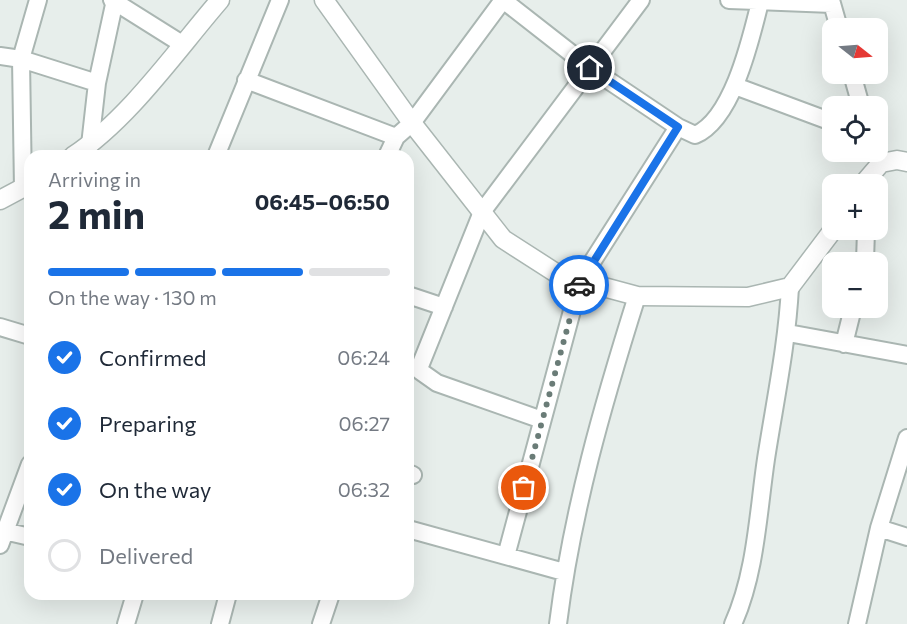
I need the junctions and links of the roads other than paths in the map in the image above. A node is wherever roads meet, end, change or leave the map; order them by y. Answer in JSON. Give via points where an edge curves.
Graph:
{"nodes":[{"id":1,"x":38,"y":0,"type":"edge"},
{"id":2,"x":114,"y":0,"type":"edge"},
{"id":3,"x":220,"y":0,"type":"edge"},
{"id":4,"x":280,"y":0,"type":"edge"},
{"id":5,"x":503,"y":0,"type":"edge"},
{"id":6,"x":641,"y":0,"type":"edge"},
{"id":7,"x":729,"y":0,"type":"edge"},
{"id":8,"x":320,"y":1,"type":"edge"},
{"id":9,"x":760,"y":2,"type":"junction"},
{"id":10,"x":831,"y":2,"type":"edge"},
{"id":11,"x":836,"y":18,"type":"edge"},
{"id":12,"x":182,"y":44,"type":"junction"},
{"id":13,"x":0,"y":56,"type":"edge"},
{"id":14,"x":21,"y":60,"type":"junction"},
{"id":15,"x":590,"y":68,"type":"junction"},
{"id":16,"x":246,"y":80,"type":"junction"},
{"id":17,"x":97,"y":83,"type":"junction"},
{"id":18,"x":735,"y":86,"type":"junction"},
{"id":19,"x":822,"y":118,"type":"edge"},
{"id":20,"x":412,"y":123,"type":"junction"},
{"id":21,"x":678,"y":127,"type":"junction"},
{"id":22,"x":396,"y":137,"type":"junction"},
{"id":23,"x":90,"y":145,"type":"junction"},
{"id":24,"x":25,"y":150,"type":"edge"},
{"id":25,"x":83,"y":150,"type":"edge"},
{"id":26,"x":218,"y":150,"type":"edge"},
{"id":27,"x":390,"y":150,"type":"edge"},
{"id":28,"x":888,"y":159,"type":"edge"},
{"id":29,"x":907,"y":162,"type":"edge"},
{"id":30,"x":24,"y":188,"type":"edge"},
{"id":31,"x":0,"y":200,"type":"edge"},
{"id":32,"x":482,"y":213,"type":"junction"},
{"id":33,"x":825,"y":240,"type":"edge"},
{"id":34,"x":580,"y":281,"type":"junction"},
{"id":35,"x":790,"y":286,"type":"junction"},
{"id":36,"x":637,"y":296,"type":"junction"},
{"id":37,"x":414,"y":297,"type":"edge"},
{"id":38,"x":444,"y":307,"type":"junction"},
{"id":39,"x":850,"y":318,"type":"edge"},
{"id":40,"x":0,"y":327,"type":"edge"},
{"id":41,"x":788,"y":333,"type":"junction"},
{"id":42,"x":24,"y":334,"type":"edge"},
{"id":43,"x":844,"y":344,"type":"junction"},
{"id":44,"x":907,"y":355,"type":"edge"},
{"id":45,"x":542,"y":420,"type":"junction"},
{"id":46,"x":907,"y":438,"type":"edge"},
{"id":47,"x":905,"y":455,"type":"edge"},
{"id":48,"x":24,"y":479,"type":"edge"},
{"id":49,"x":879,"y":528,"type":"junction"},
{"id":50,"x":414,"y":531,"type":"edge"},
{"id":51,"x":1,"y":535,"type":"edge"},
{"id":52,"x":24,"y":537,"type":"edge"},
{"id":53,"x":907,"y":537,"type":"edge"},
{"id":54,"x":506,"y":556,"type":"junction"},
{"id":55,"x":564,"y":572,"type":"junction"},
{"id":56,"x":133,"y":600,"type":"edge"},
{"id":57,"x":226,"y":600,"type":"edge"},
{"id":58,"x":329,"y":600,"type":"edge"},
{"id":59,"x":126,"y":624,"type":"edge"},
{"id":60,"x":220,"y":624,"type":"edge"},
{"id":61,"x":321,"y":624,"type":"edge"},
{"id":62,"x":558,"y":624,"type":"edge"},
{"id":63,"x":733,"y":624,"type":"edge"},
{"id":64,"x":857,"y":624,"type":"edge"}],
"edges":[{"from":1,"to":14,"type":"street"},
{"from":2,"to":12,"type":"street"},
{"from":2,"to":17,"type":"street"},
{"from":3,"to":12,"type":"street"},
{"from":4,"to":16,"type":"street"},
{"from":5,"to":15,"type":"street"},
{"from":5,"to":20,"type":"street"},
{"from":6,"to":15,"type":"street"},
{"from":7,"to":9,"type":"street"},
{"from":8,"to":20,"type":"street"},
{"from":9,"to":10,"type":"street"},
{"from":9,"to":18,"type":"street"},
{"from":10,"to":11,"type":"street"},
{"from":12,"to":23,"type":"street"},
{"from":13,"to":14,"type":"street"},
{"from":14,"to":17,"type":"street"},
{"from":14,"to":24,"type":"street"},
{"from":15,"to":21,"type":"street"},
{"from":15,"to":32,"type":"street"},
{"from":16,"to":22,"type":"street"},
{"from":16,"to":26,"type":"street"},
{"from":17,"to":23,"type":"street"},
{"from":18,"to":19,"type":"street"},
{"from":18,"to":21,"type":"street","via":[[702,132],[695,135]]},
{"from":20,"to":22,"type":"street"},
{"from":20,"to":32,"type":"street"},
{"from":21,"to":34,"type":"street"},
{"from":22,"to":27,"type":"street"},
{"from":23,"to":25,"type":"street"},
{"from":28,"to":29,"type":"street"},
{"from":30,"to":31,"type":"street"},
{"from":32,"to":34,"type":"street","via":[[503,239],[559,275]]},
{"from":32,"to":38,"type":"street"},
{"from":33,"to":35,"type":"street"},
{"from":34,"to":36,"type":"street"},
{"from":34,"to":45,"type":"street"},
{"from":35,"to":36,"type":"street","via":[[748,297]]},
{"from":35,"to":41,"type":"street"},
{"from":36,"to":55,"type":"street","via":[[587,464]]},
{"from":37,"to":38,"type":"street"},
{"from":38,"to":45,"type":"street","via":[[420,371],[437,383]]},
{"from":39,"to":43,"type":"street"},
{"from":40,"to":42,"type":"street"},
{"from":41,"to":43,"type":"street"},
{"from":41,"to":63,"type":"street","via":[[750,572]]},
{"from":43,"to":44,"type":"street"},
{"from":45,"to":54,"type":"street"},
{"from":46,"to":47,"type":"street"},
{"from":47,"to":49,"type":"street"},
{"from":48,"to":51,"type":"street"},
{"from":49,"to":53,"type":"street"},
{"from":49,"to":64,"type":"street"},
{"from":50,"to":54,"type":"street"},
{"from":51,"to":52,"type":"street"},
{"from":54,"to":55,"type":"street"},
{"from":55,"to":62,"type":"street"},
{"from":56,"to":59,"type":"street"},
{"from":57,"to":60,"type":"street"},
{"from":58,"to":61,"type":"street"}]}
